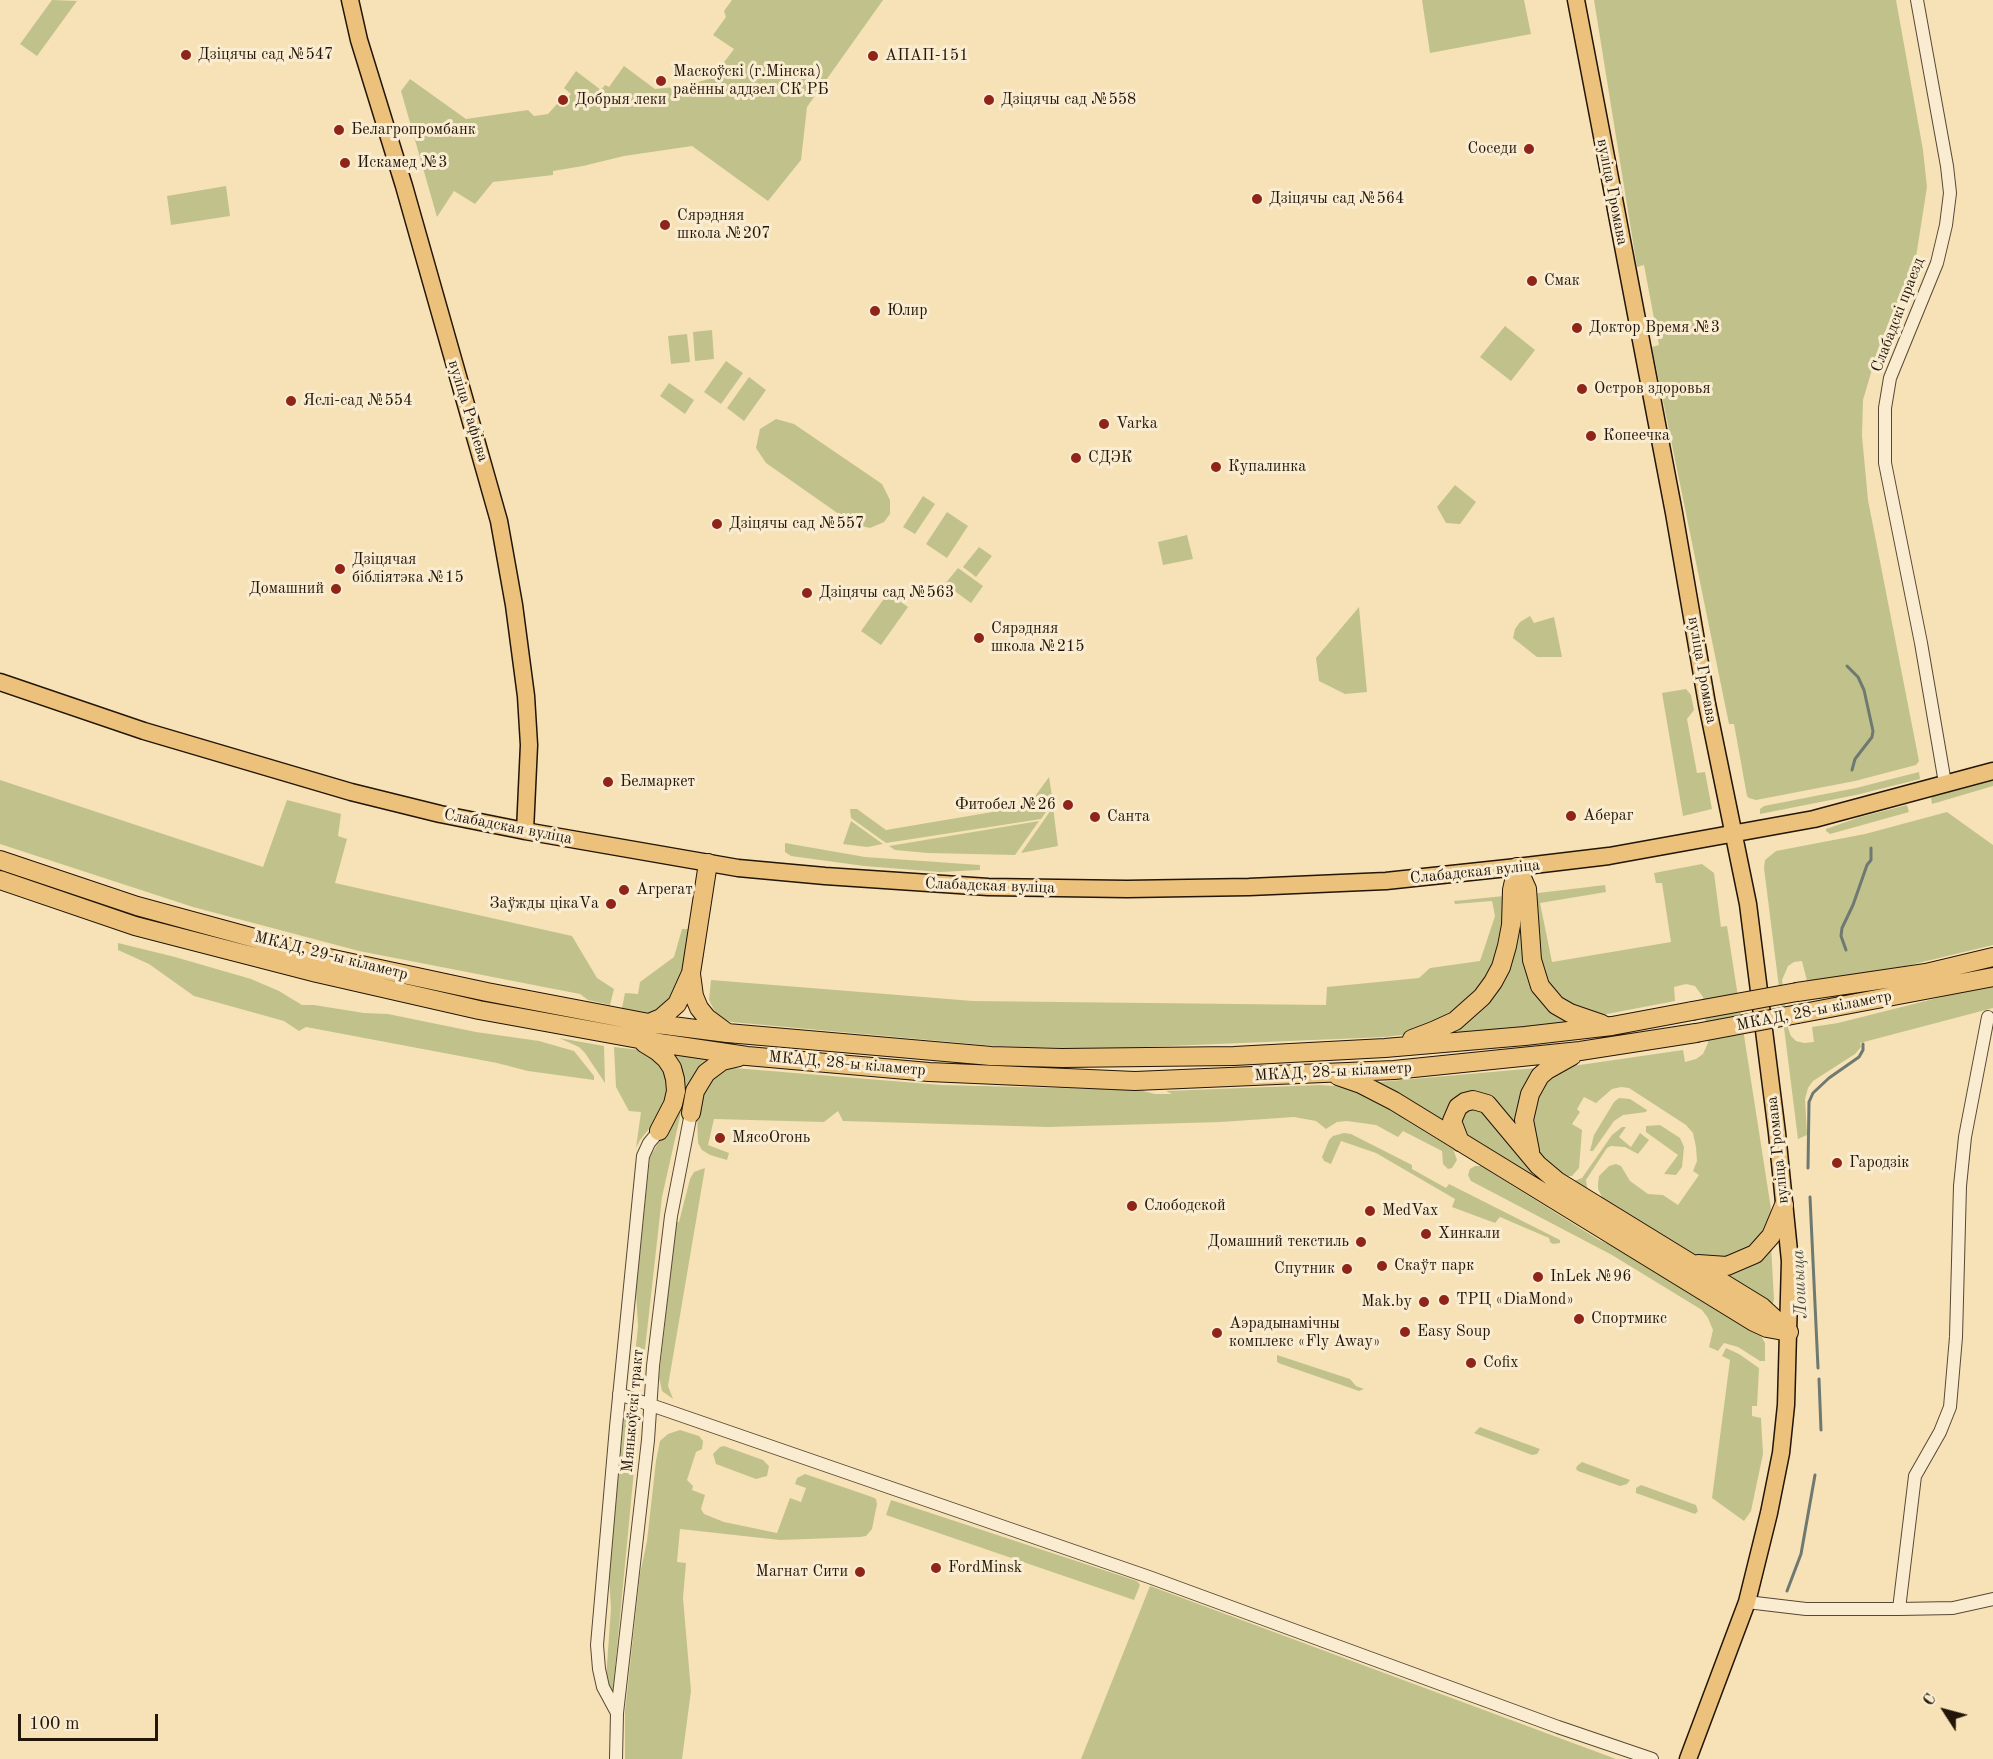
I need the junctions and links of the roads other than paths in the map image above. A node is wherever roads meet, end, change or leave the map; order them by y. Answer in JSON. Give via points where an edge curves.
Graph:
{"nodes":[{"id":1,"x":350,"y":0,"type":"edge"},
{"id":2,"x":1576,"y":0,"type":"edge"},
{"id":3,"x":1917,"y":0,"type":"edge"},
{"id":4,"x":0,"y":682,"type":"edge"},
{"id":5,"x":1993,"y":771,"type":"edge"},
{"id":6,"x":1945,"y":783,"type":"junction"},
{"id":7,"x":525,"y":831,"type":"junction"},
{"id":8,"x":1735,"y":834,"type":"junction"},
{"id":9,"x":0,"y":860,"type":"edge"},
{"id":10,"x":708,"y":863,"type":"junction"},
{"id":11,"x":1517,"y":867,"type":"junction"},
{"id":12,"x":0,"y":880,"type":"edge"},
{"id":13,"x":1993,"y":957,"type":"edge"},
{"id":14,"x":691,"y":974,"type":"junction"},
{"id":15,"x":1993,"y":976,"type":"edge"},
{"id":16,"x":1988,"y":1017,"type":"dead end"},
{"id":17,"x":649,"y":1023,"type":"junction"},
{"id":18,"x":669,"y":1025,"type":"joint"},
{"id":19,"x":1612,"y":1026,"type":"junction"},
{"id":20,"x":727,"y":1033,"type":"junction"},
{"id":21,"x":637,"y":1039,"type":"junction"},
{"id":22,"x":666,"y":1044,"type":"joint"},
{"id":23,"x":1385,"y":1048,"type":"junction"},
{"id":24,"x":1580,"y":1051,"type":"junction"},
{"id":25,"x":747,"y":1056,"type":"junction"},
{"id":26,"x":1323,"y":1074,"type":"junction"},
{"id":27,"x":692,"y":1113,"type":"joint"},
{"id":28,"x":659,"y":1131,"type":"joint"},
{"id":29,"x":1460,"y":1142,"type":"junction"},
{"id":30,"x":1532,"y":1155,"type":"junction"},
{"id":31,"x":1784,"y":1205,"type":"junction"},
{"id":32,"x":1692,"y":1263,"type":"junction"},
{"id":33,"x":1789,"y":1338,"type":"junction"},
{"id":34,"x":619,"y":1394,"type":"junction"},
{"id":35,"x":650,"y":1404,"type":"junction"},
{"id":36,"x":1993,"y":1599,"type":"edge"},
{"id":37,"x":1747,"y":1602,"type":"junction"},
{"id":38,"x":1899,"y":1609,"type":"junction"},
{"id":39,"x":617,"y":1713,"type":"junction"},
{"id":40,"x":616,"y":1759,"type":"edge"},
{"id":41,"x":1652,"y":1759,"type":"edge"},
{"id":42,"x":1688,"y":1759,"type":"edge"}],
"edges":[{"from":1,"to":7,"type":"main road","name":"вуліца Рафіева","via":[[499,521],[526,696],[529,745]]},
{"from":2,"to":8,"type":"main road","name":"вуліца Громава","via":[[1707,704]]},
{"from":3,"to":6,"type":"street","name":"Слабадскі праезд","via":[[1950,193],[1937,263],[1890,378],[1885,408],[1885,463],[1922,643]]},
{"from":4,"to":7,"type":"main road","name":"Слабадская вуліца","via":[[144,731],[351,792]]},
{"from":5,"to":6,"type":"main road","name":"Слабадская вуліца"},
{"from":6,"to":8,"type":"main road","name":"Слабадская вуліца","via":[[1814,819]]},
{"from":7,"to":10,"type":"main road","name":"Слабадская вуліца"},
{"from":8,"to":11,"type":"main road","name":"Слабадская вуліца","via":[[1610,856]]},
{"from":8,"to":31,"type":"main road","name":"вуліца Громава","via":[[1756,962]]},
{"from":9,"to":17,"type":"highway","name":"МКАД, 29-ы кіламетр","via":[[137,906],[324,957]]},
{"from":10,"to":11,"type":"main road","name":"Слабадская вуліца","via":[[837,877],[1043,889],[1338,884]]},
{"from":10,"to":14,"type":"highway"},
{"from":11,"to":19,"type":"highway","via":[[1527,889],[1532,960],[1540,986],[1556,1005],[1570,1013]]},
{"from":11,"to":23,"type":"highway","via":[[1507,946],[1501,967],[1482,997],[1455,1021]]},
{"from":12,"to":21,"type":"highway","name":"МКАД, 29-ы кіламетр","via":[[135,926],[317,973],[479,1010]]},
{"from":13,"to":19,"type":"highway","name":"МКАД, 28-ы кіламетр","bridge":true,"via":[[1926,973]]},
{"from":14,"to":17,"type":"highway","via":[[677,1004]]},
{"from":14,"to":20,"type":"highway","via":[[699,1008]]},
{"from":15,"to":24,"type":"highway","name":"МКАД, 28-ы кіламетр","bridge":true,"via":[[1696,1033]]},
{"from":16,"to":38,"type":"street","via":[[1965,1137],[1960,1186],[1950,1407],[1915,1476]]},
{"from":17,"to":18,"type":"highway","name":"МКАД, 29-ы кіламетр"},
{"from":18,"to":20,"type":"highway","name":"МКАД, 28-ы кіламетр"},
{"from":19,"to":23,"type":"highway","name":"МКАД, 28-ы кіламетр"},
{"from":20,"to":23,"type":"highway","name":"МКАД, 28-ы кіламетр","via":[[991,1056],[1062,1058],[1234,1056]]},
{"from":21,"to":22,"type":"highway","name":"МКАД, 29-ы кіламетр"},
{"from":21,"to":28,"type":"highway","via":[[666,1059],[675,1079],[673,1104]]},
{"from":22,"to":25,"type":"highway","name":"МКАД, 28-ы кіламетр"},
{"from":24,"to":26,"type":"highway","name":"МКАД, 28-ы кіламетр"},
{"from":24,"to":30,"type":"highway","via":[[1540,1076],[1530,1095],[1524,1120]]},
{"from":25,"to":26,"type":"highway","name":"МКАД, 28-ы кіламетр","via":[[929,1072],[1135,1081]]},
{"from":25,"to":27,"type":"highway","via":[[722,1061],[706,1073],[695,1091]]},
{"from":26,"to":29,"type":"highway","via":[[1361,1084]]},
{"from":27,"to":35,"type":"street","name":"Мянькоўскі тракт","via":[[670,1216]]},
{"from":28,"to":34,"type":"street","name":"Мянькоўскі тракт","via":[[643,1156]]},
{"from":29,"to":30,"type":"highway","via":[[1452,1121],[1454,1114],[1465,1102],[1480,1101],[1492,1109]]},
{"from":29,"to":33,"type":"highway","via":[[1754,1322]]},
{"from":30,"to":32,"type":"highway","via":[[1557,1181]]},
{"from":31,"to":32,"type":"highway","via":[[1771,1236],[1755,1254],[1727,1266]]},
{"from":31,"to":33,"type":"main road","name":"вуліца Громава","via":[[1790,1261]]},
{"from":32,"to":33,"type":"highway","via":[[1762,1306]]},
{"from":33,"to":37,"type":"main road","name":"вуліца Громава","via":[[1781,1453]]},
{"from":34,"to":35,"type":"street"},
{"from":34,"to":39,"type":"street","name":"Мянькоўскі тракт","via":[[597,1645],[603,1687]]},
{"from":35,"to":39,"type":"street","name":"Мянькоўскі тракт"},
{"from":35,"to":41,"type":"street","via":[[1149,1577]]},
{"from":36,"to":38,"type":"street","via":[[1953,1608]]},
{"from":37,"to":38,"type":"street","via":[[1806,1609]]},
{"from":37,"to":42,"type":"main road","name":"вуліца Громава"},
{"from":39,"to":40,"type":"street","name":"Мянькоўскі тракт"}]}
